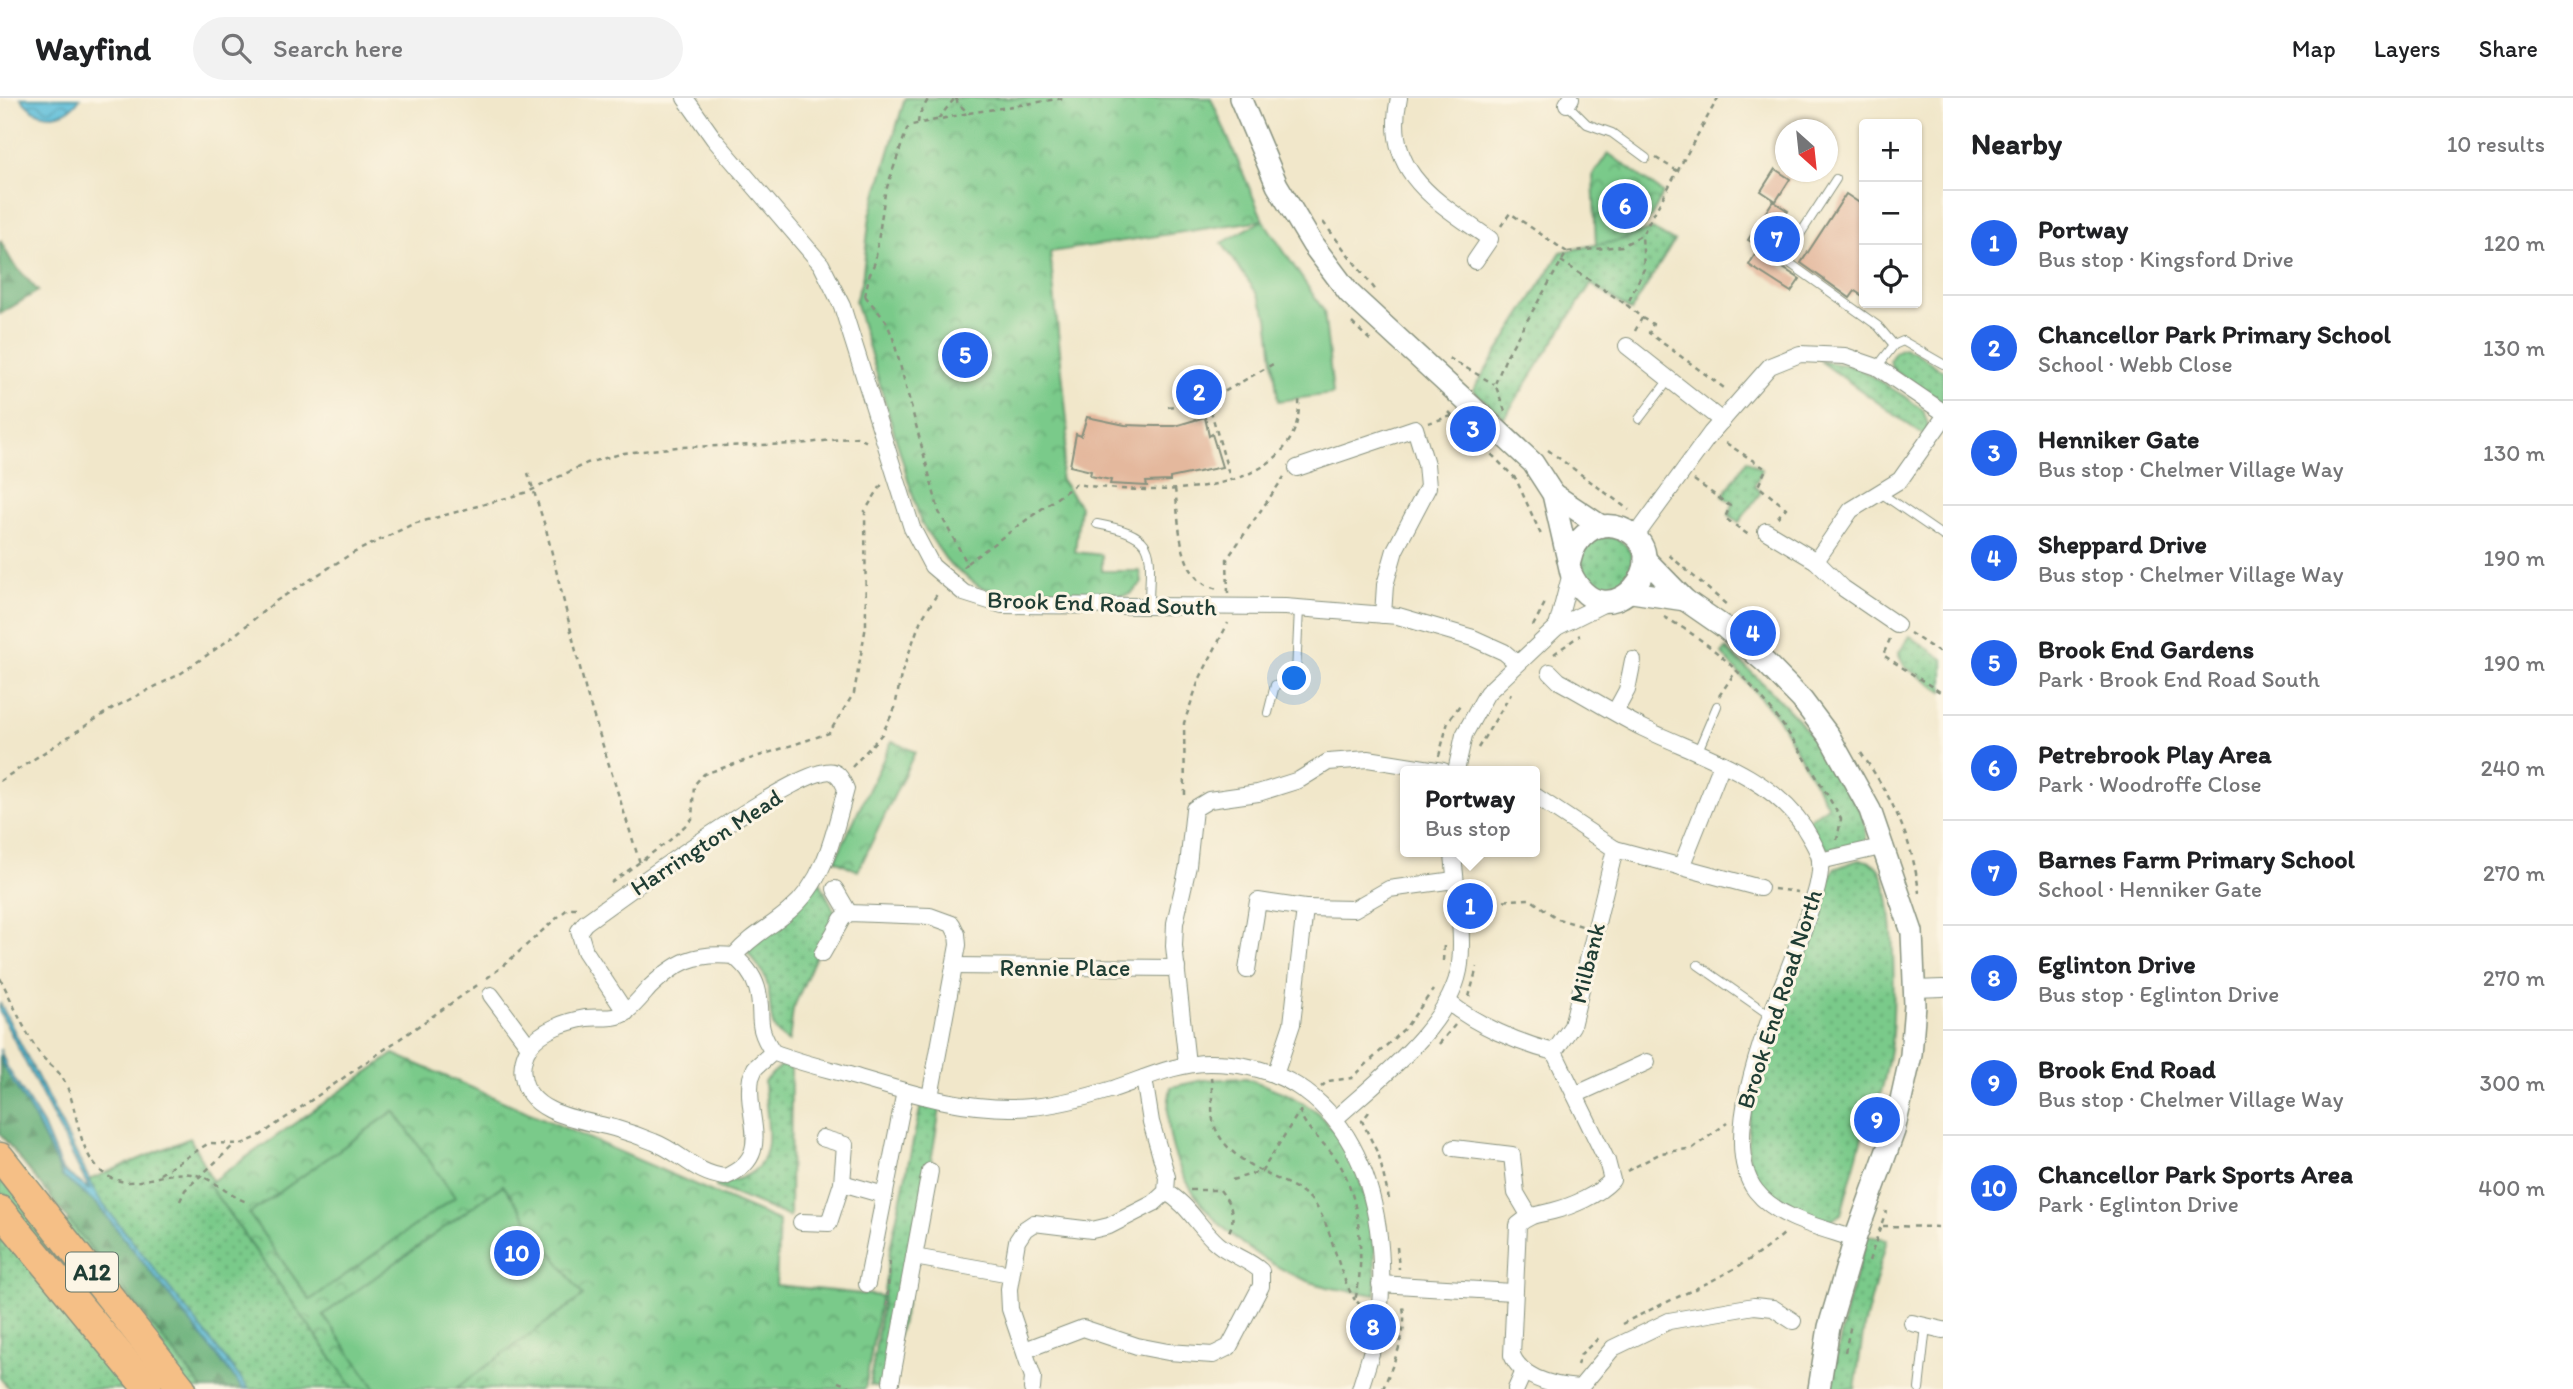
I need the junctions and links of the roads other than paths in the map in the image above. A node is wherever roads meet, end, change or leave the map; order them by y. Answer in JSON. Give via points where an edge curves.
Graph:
{"nodes":[{"id":1,"x":685,"y":98,"type":"edge"},
{"id":2,"x":1240,"y":98,"type":"edge"},
{"id":3,"x":1399,"y":98,"type":"edge"},
{"id":4,"x":1569,"y":101,"type":"edge"},
{"id":5,"x":1646,"y":158,"type":"road end"},
{"id":6,"x":1834,"y":182,"type":"edge"},
{"id":7,"x":1475,"y":261,"type":"dead end"},
{"id":8,"x":1894,"y":345,"type":"junction"},
{"id":9,"x":1627,"y":346,"type":"road end"},
{"id":10,"x":1943,"y":364,"type":"edge"},
{"id":11,"x":1877,"y":367,"type":"junction"},
{"id":12,"x":1668,"y":381,"type":"junction"},
{"id":13,"x":1943,"y":412,"type":"edge"},
{"id":14,"x":1639,"y":419,"type":"dead end"},
{"id":15,"x":1943,"y":419,"type":"edge"},
{"id":16,"x":1716,"y":427,"type":"junction"},
{"id":17,"x":1297,"y":468,"type":"dead end"},
{"id":18,"x":1553,"y":494,"type":"junction"},
{"id":19,"x":1882,"y":494,"type":"junction"},
{"id":20,"x":1097,"y":524,"type":"dead end"},
{"id":21,"x":1601,"y":526,"type":"junction"},
{"id":22,"x":1641,"y":529,"type":"junction"},
{"id":23,"x":1766,"y":531,"type":"road end"},
{"id":24,"x":1943,"y":536,"type":"edge"},
{"id":25,"x":1645,"y":559,"type":"junction"},
{"id":26,"x":1816,"y":561,"type":"junction"},
{"id":27,"x":1571,"y":567,"type":"junction"},
{"id":28,"x":1632,"y":592,"type":"junction"},
{"id":29,"x":1685,"y":600,"type":"junction"},
{"id":30,"x":1609,"y":601,"type":"junction"},
{"id":31,"x":1149,"y":607,"type":"junction"},
{"id":32,"x":1299,"y":608,"type":"junction"},
{"id":33,"x":1383,"y":615,"type":"junction"},
{"id":34,"x":1897,"y":625,"type":"road end"},
{"id":35,"x":1557,"y":627,"type":"junction"},
{"id":36,"x":1633,"y":660,"type":"dead end"},
{"id":37,"x":1517,"y":663,"type":"junction"},
{"id":38,"x":1550,"y":672,"type":"dead end"},
{"id":39,"x":1717,"y":706,"type":"road end"},
{"id":40,"x":1615,"y":712,"type":"junction"},
{"id":41,"x":1268,"y":713,"type":"dead end"},
{"id":42,"x":1697,"y":753,"type":"junction"},
{"id":43,"x":1722,"y":764,"type":"junction"},
{"id":44,"x":1412,"y":766,"type":"edge"},
{"id":45,"x":1457,"y":766,"type":"edge"},
{"id":46,"x":1540,"y":799,"type":"edge"},
{"id":47,"x":1885,"y":846,"type":"junction"},
{"id":48,"x":1615,"y":849,"type":"junction"},
{"id":49,"x":1453,"y":857,"type":"edge"},
{"id":50,"x":1820,"y":861,"type":"junction"},
{"id":51,"x":1681,"y":867,"type":"junction"},
{"id":52,"x":1454,"y":880,"type":"junction"},
{"id":53,"x":1760,"y":888,"type":"road end"},
{"id":54,"x":835,"y":890,"type":"dead end"},
{"id":55,"x":1305,"y":908,"type":"junction"},
{"id":56,"x":849,"y":913,"type":"junction"},
{"id":57,"x":822,"y":954,"type":"dead end"},
{"id":58,"x":734,"y":956,"type":"junction"},
{"id":59,"x":954,"y":965,"type":"junction"},
{"id":60,"x":1698,"y":965,"type":"dead end"},
{"id":61,"x":1177,"y":968,"type":"junction"},
{"id":62,"x":1247,"y":970,"type":"dead end"},
{"id":63,"x":1943,"y":988,"type":"edge"},
{"id":64,"x":1914,"y":989,"type":"junction"},
{"id":65,"x":491,"y":995,"type":"dead end"},
{"id":66,"x":1448,"y":1002,"type":"junction"},
{"id":67,"x":626,"y":1013,"type":"junction"},
{"id":68,"x":1771,"y":1016,"type":"junction"},
{"id":69,"x":529,"y":1046,"type":"junction"},
{"id":70,"x":773,"y":1052,"type":"junction"},
{"id":71,"x":1554,"y":1052,"type":"junction"},
{"id":72,"x":1647,"y":1062,"type":"dead end"},
{"id":73,"x":1187,"y":1064,"type":"junction"},
{"id":74,"x":1275,"y":1075,"type":"junction"},
{"id":75,"x":1144,"y":1078,"type":"junction"},
{"id":76,"x":905,"y":1091,"type":"junction"},
{"id":77,"x":1575,"y":1095,"type":"junction"},
{"id":78,"x":930,"y":1097,"type":"junction"},
{"id":79,"x":1335,"y":1119,"type":"junction"},
{"id":80,"x":822,"y":1138,"type":"dead end"},
{"id":81,"x":1454,"y":1148,"type":"dead end"},
{"id":82,"x":0,"y":1157,"type":"edge"},
{"id":83,"x":930,"y":1171,"type":"dead end"},
{"id":84,"x":842,"y":1183,"type":"junction"},
{"id":85,"x":1171,"y":1194,"type":"junction"},
{"id":86,"x":884,"y":1195,"type":"junction"},
{"id":87,"x":0,"y":1210,"type":"edge"},
{"id":88,"x":1529,"y":1215,"type":"junction"},
{"id":89,"x":801,"y":1222,"type":"dead end"},
{"id":90,"x":1855,"y":1239,"type":"junction"},
{"id":91,"x":914,"y":1257,"type":"junction"},
{"id":92,"x":1011,"y":1274,"type":"junction"},
{"id":93,"x":867,"y":1284,"type":"dead end"},
{"id":94,"x":1380,"y":1284,"type":"junction"},
{"id":95,"x":1513,"y":1292,"type":"junction"},
{"id":96,"x":1793,"y":1321,"type":"dead end"},
{"id":97,"x":1919,"y":1325,"type":"joint"},
{"id":98,"x":1943,"y":1330,"type":"edge"},
{"id":99,"x":1025,"y":1350,"type":"junction"},
{"id":100,"x":1524,"y":1371,"type":"junction"},
{"id":101,"x":891,"y":1382,"type":"dead end"},
{"id":102,"x":1574,"y":1388,"type":"edge"},
{"id":103,"x":148,"y":1389,"type":"edge"},
{"id":104,"x":182,"y":1389,"type":"edge"},
{"id":105,"x":1032,"y":1389,"type":"edge"},
{"id":106,"x":1360,"y":1389,"type":"edge"},
{"id":107,"x":1516,"y":1389,"type":"edge"},
{"id":108,"x":1819,"y":1389,"type":"edge"},
{"id":109,"x":1919,"y":1389,"type":"edge"}],
"edges":[{"from":1,"to":31,"type":"street","name":"Brook End Road South","via":[[714,139],[821,264],[842,306],[912,528],[932,566],[976,599],[1003,605]]},
{"from":2,"to":18,"type":"street","via":[[1277,185],[1349,293],[1540,452]]},
{"from":3,"to":7,"type":"street","via":[[1397,149],[1411,176],[1490,239]]},
{"from":4,"to":5,"type":"lane","via":[[1587,124],[1612,133]]},
{"from":6,"to":8,"type":"lane","via":[[1784,259],[1878,326]]},
{"from":8,"to":10,"type":"lane","via":[[1903,341],[1913,344]]},
{"from":8,"to":11,"type":"lane"},
{"from":9,"to":12,"type":"street"},
{"from":11,"to":13,"type":"street"},
{"from":11,"to":16,"type":"street","via":[[1844,356],[1800,354],[1769,366]]},
{"from":12,"to":14,"type":"lane"},
{"from":12,"to":16,"type":"street"},
{"from":15,"to":19,"type":"street","via":[[1900,480]]},
{"from":16,"to":22,"type":"street"},
{"from":17,"to":33,"type":"street","via":[[1415,428],[1428,487],[1395,550]]},
{"from":18,"to":21,"type":"street"},
{"from":18,"to":27,"type":"street"},
{"from":19,"to":24,"type":"lane"},
{"from":19,"to":26,"type":"street","via":[[1852,510]]},
{"from":20,"to":31,"type":"lane","via":[[1127,530],[1144,540],[1151,555]]},
{"from":21,"to":22,"type":"street"},
{"from":21,"to":27,"type":"street","via":[[1580,538]]},
{"from":22,"to":25,"type":"street"},
{"from":23,"to":26,"type":"street"},
{"from":25,"to":28,"type":"street","via":[[1640,583]]},
{"from":25,"to":29,"type":"street"},
{"from":26,"to":34,"type":"street","via":[[1843,588]]},
{"from":27,"to":30,"type":"street","via":[[1585,593]]},
{"from":27,"to":35,"type":"street"},
{"from":28,"to":29,"type":"street"},
{"from":28,"to":30,"type":"street"},
{"from":29,"to":47,"type":"street","via":[[1724,627],[1802,700],[1851,771]]},
{"from":30,"to":35,"type":"street"},
{"from":31,"to":32,"type":"street","name":"Brook End Road South"},
{"from":32,"to":33,"type":"street","name":"Brook End Road South"},
{"from":32,"to":41,"type":"lane","via":[[1296,674],[1291,681],[1275,685]]},
{"from":33,"to":37,"type":"street","name":"Brook End Road South","via":[[1473,638]]},
{"from":35,"to":37,"type":"street"},
{"from":36,"to":40,"type":"street","via":[[1627,690]]},
{"from":37,"to":45,"type":"street","via":[[1487,693],[1464,735]]},
{"from":38,"to":40,"type":"street","name":"Brook End Road North"},
{"from":39,"to":42,"type":"lane"},
{"from":40,"to":42,"type":"street","name":"Brook End Road North"},
{"from":42,"to":43,"type":"street","name":"Brook End Road North"},
{"from":43,"to":50,"type":"street","name":"Brook End Road North","via":[[1787,806]]},
{"from":43,"to":51,"type":"street"},
{"from":44,"to":61,"type":"street","via":[[1368,759],[1328,762],[1299,780],[1258,793],[1209,800],[1194,809],[1175,923]]},
{"from":46,"to":48,"type":"street"},
{"from":47,"to":50,"type":"street","name":"Brook End Road North"},
{"from":47,"to":64,"type":"street","via":[[1912,932]]},
{"from":48,"to":51,"type":"street"},
{"from":48,"to":71,"type":"street","name":"Milbank","via":[[1572,1026]]},
{"from":49,"to":52,"type":"street"},
{"from":50,"to":68,"type":"street","name":"Brook End Road North","via":[[1815,897]]},
{"from":51,"to":53,"type":"street"},
{"from":52,"to":55,"type":"street","via":[[1389,889],[1354,909]]},
{"from":52,"to":66,"type":"street","via":[[1460,965]]},
{"from":54,"to":56,"type":"street"},
{"from":55,"to":62,"type":"street","via":[[1258,901]]},
{"from":55,"to":74,"type":"street","via":[[1292,1024]]},
{"from":56,"to":57,"type":"street"},
{"from":56,"to":59,"type":"street","via":[[943,919],[957,934]]},
{"from":58,"to":67,"type":"street","via":[[708,953],[692,958],[651,986]]},
{"from":58,"to":67,"type":"street","name":"Harrington Mead","via":[[811,888],[829,853],[846,789],[833,772],[786,789],[714,831],[585,923],[579,931],[585,951]]},
{"from":58,"to":70,"type":"street","via":[[757,988],[760,1031]]},
{"from":59,"to":61,"type":"street","name":"Rennie Place"},
{"from":59,"to":78,"type":"street"},
{"from":60,"to":68,"type":"lane"},
{"from":61,"to":73,"type":"street"},
{"from":63,"to":64,"type":"street"},
{"from":64,"to":90,"type":"street","via":[[1911,1055],[1894,1131]]},
{"from":65,"to":69,"type":"street"},
{"from":66,"to":71,"type":"street","via":[[1463,1014]]},
{"from":66,"to":79,"type":"street","via":[[1393,1066]]},
{"from":67,"to":69,"type":"street","via":[[559,1026]]},
{"from":68,"to":90,"type":"street","name":"Brook End Road North","via":[[1741,1118],[1743,1158],[1756,1191],[1777,1210]]},
{"from":69,"to":70,"type":"street","via":[[522,1069],[524,1083],[542,1105],[563,1116],[657,1143],[697,1169],[725,1177],[748,1161],[754,1148],[751,1078]]},
{"from":70,"to":76,"type":"street"},
{"from":71,"to":77,"type":"street"},
{"from":72,"to":77,"type":"street"},
{"from":73,"to":74,"type":"street","via":[[1241,1065]]},
{"from":73,"to":75,"type":"street"},
{"from":74,"to":79,"type":"street","via":[[1311,1096]]},
{"from":75,"to":78,"type":"street","via":[[1068,1101],[1030,1107],[992,1107]]},
{"from":75,"to":85,"type":"street"},
{"from":76,"to":78,"type":"street"},
{"from":76,"to":86,"type":"street"},
{"from":77,"to":88,"type":"street","via":[[1612,1180],[1602,1190],[1554,1211]]},
{"from":79,"to":94,"type":"street","via":[[1359,1155],[1374,1206]]},
{"from":80,"to":84,"type":"street","via":[[845,1145]]},
{"from":81,"to":88,"type":"street","via":[[1512,1155],[1516,1194]]},
{"from":82,"to":104,"type":"highway","number":"A12"},
{"from":83,"to":91,"type":"street"},
{"from":84,"to":86,"type":"street"},
{"from":84,"to":89,"type":"street","via":[[830,1223]]},
{"from":85,"to":92,"type":"street","via":[[1109,1226],[1091,1230],[1034,1223],[1017,1241]]},
{"from":85,"to":99,"type":"street","via":[[1219,1245],[1261,1271],[1261,1286],[1229,1347],[1213,1355],[1168,1352],[1083,1328]]},
{"from":86,"to":93,"type":"street"},
{"from":87,"to":103,"type":"highway","number":"A12"},
{"from":88,"to":95,"type":"street","via":[[1518,1225]]},
{"from":90,"to":108,"type":"street","via":[[1829,1327]]},
{"from":91,"to":92,"type":"street"},
{"from":91,"to":101,"type":"street"},
{"from":92,"to":99,"type":"street","via":[[1010,1309]]},
{"from":94,"to":95,"type":"street"},
{"from":94,"to":106,"type":"street","via":[[1379,1318]]},
{"from":95,"to":100,"type":"street","via":[[1512,1355]]},
{"from":96,"to":102,"type":"street","via":[[1773,1308],[1754,1306],[1669,1321],[1613,1348]]},
{"from":97,"to":98,"type":"street"},
{"from":97,"to":109,"type":"lane"},
{"from":99,"to":105,"type":"street","via":[[1034,1377]]},
{"from":100,"to":102,"type":"street"},
{"from":100,"to":107,"type":"street"}]}
